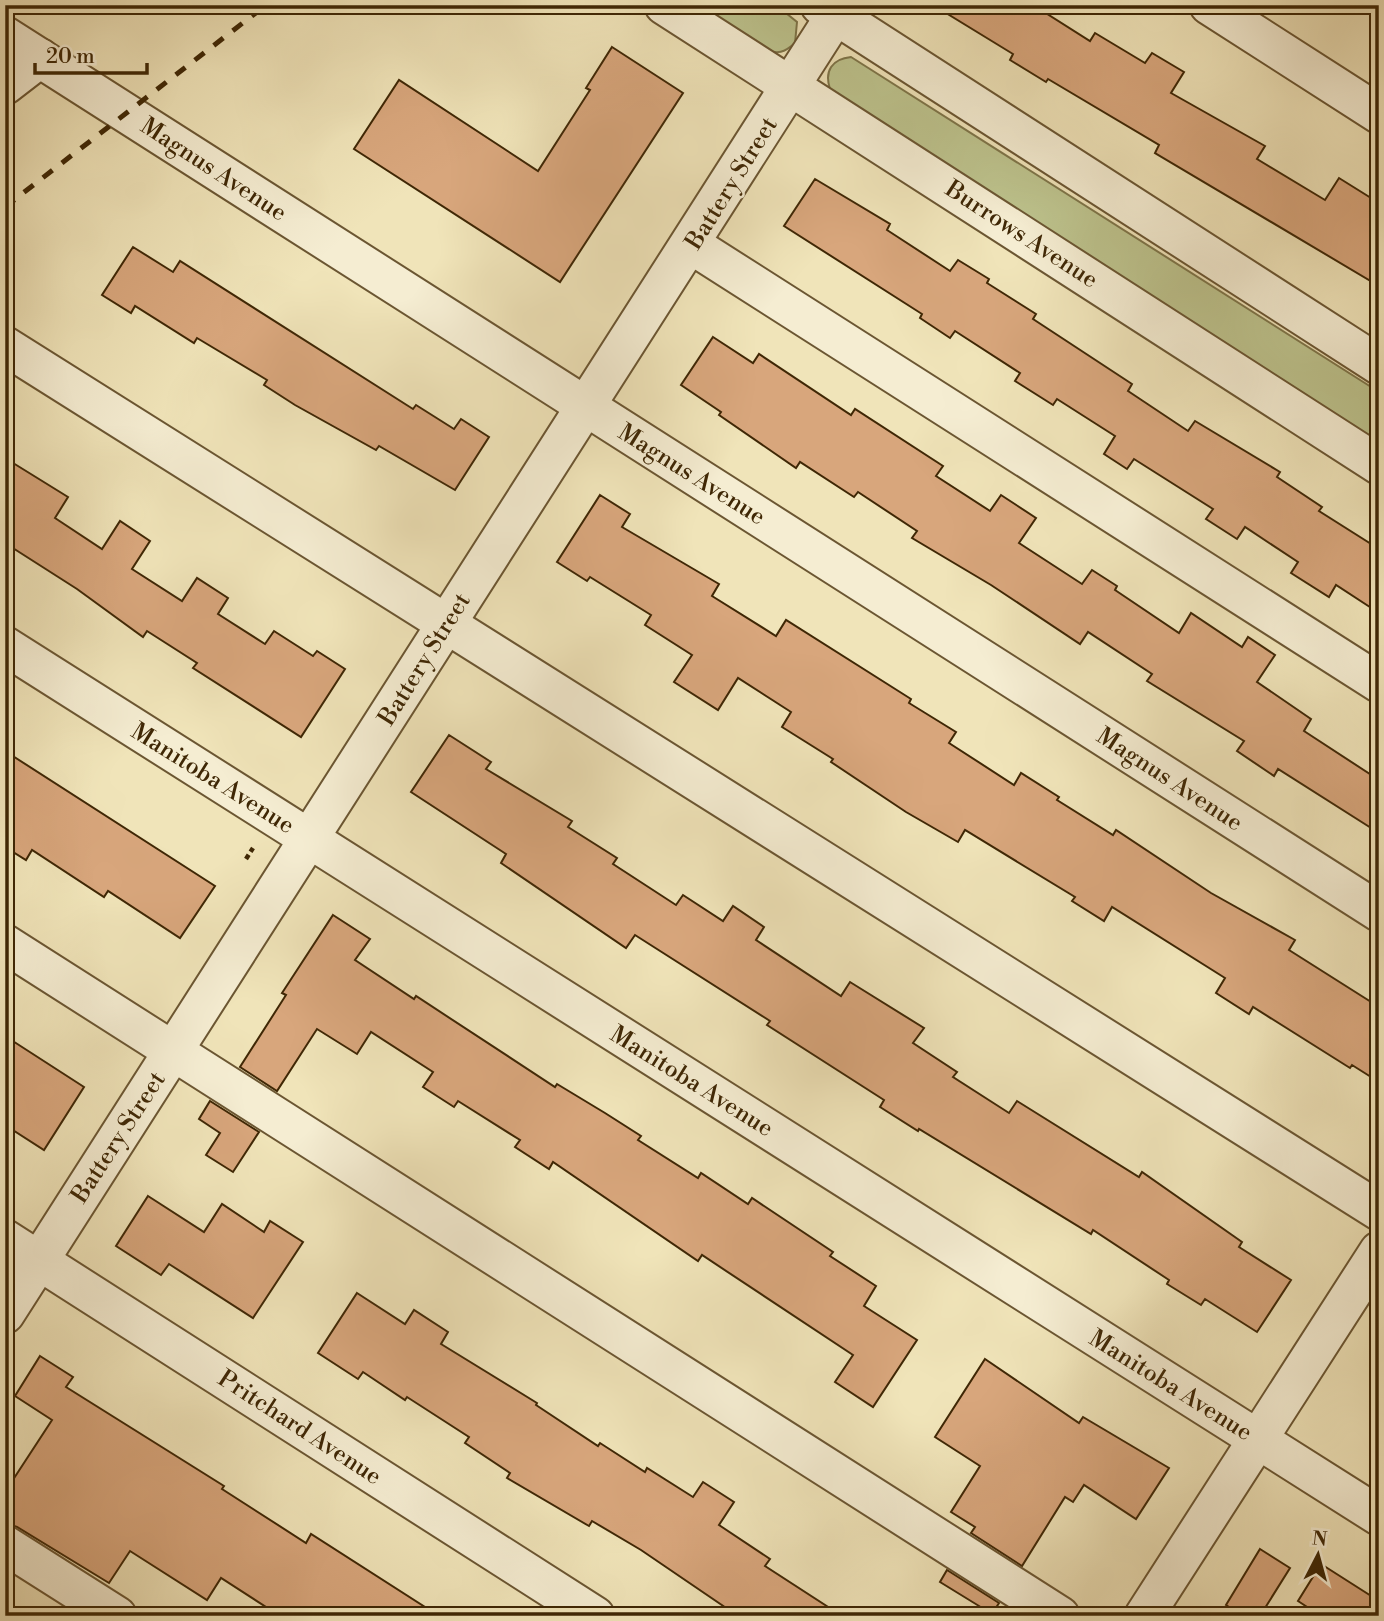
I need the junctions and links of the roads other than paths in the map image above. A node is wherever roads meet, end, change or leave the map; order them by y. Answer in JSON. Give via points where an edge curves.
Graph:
{"nodes":[{"id":1,"x":664,"y":5,"type":"edge"},
{"id":2,"x":1209,"y":5,"type":"edge"},
{"id":3,"x":833,"y":9,"type":"edge"},
{"id":4,"x":5,"y":36,"type":"edge"},
{"id":5,"x":40,"y":58,"type":"junction"},
{"id":6,"x":5,"y":85,"type":"edge"},
{"id":7,"x":792,"y":86,"type":"junction"},
{"id":8,"x":1379,"y":114,"type":"edge"},
{"id":9,"x":692,"y":245,"type":"junction"},
{"id":10,"x":5,"y":346,"type":"edge"},
{"id":11,"x":1379,"y":365,"type":"edge"},
{"id":12,"x":586,"y":406,"type":"junction"},
{"id":13,"x":1379,"y":465,"type":"edge"},
{"id":14,"x":446,"y":623,"type":"junction"},
{"id":15,"x":5,"y":646,"type":"edge"},
{"id":16,"x":1379,"y":683,"type":"edge"},
{"id":17,"x":310,"y":839,"type":"junction"},
{"id":18,"x":1379,"y":912,"type":"edge"},
{"id":19,"x":5,"y":944,"type":"edge"},
{"id":20,"x":173,"y":1052,"type":"junction"},
{"id":21,"x":1379,"y":1211,"type":"edge"},
{"id":22,"x":5,"y":1239,"type":"edge"},
{"id":23,"x":1379,"y":1251,"type":"edge"},
{"id":24,"x":39,"y":1260,"type":"junction"},
{"id":25,"x":5,"y":1314,"type":"edge"},
{"id":26,"x":1257,"y":1440,"type":"junction"},
{"id":27,"x":1379,"y":1517,"type":"edge"},
{"id":28,"x":5,"y":1545,"type":"edge"},
{"id":29,"x":117,"y":1616,"type":"edge"},
{"id":30,"x":595,"y":1616,"type":"edge"},
{"id":31,"x":1060,"y":1616,"type":"edge"},
{"id":32,"x":1144,"y":1616,"type":"edge"}],
"edges":[{"from":1,"to":7,"type":"street","name":"Burrows Avenue"},
{"from":2,"to":8,"type":"street"},
{"from":3,"to":7,"type":"street","name":"Battery Street"},
{"from":3,"to":11,"type":"street"},
{"from":4,"to":5,"type":"street","name":"Magnus Avenue"},
{"from":5,"to":6,"type":"street"},
{"from":5,"to":12,"type":"street","name":"Magnus Avenue"},
{"from":7,"to":9,"type":"street","name":"Battery Street"},
{"from":7,"to":13,"type":"street","name":"Burrows Avenue"},
{"from":9,"to":12,"type":"street","name":"Battery Street"},
{"from":9,"to":16,"type":"street"},
{"from":10,"to":14,"type":"street"},
{"from":12,"to":14,"type":"street","name":"Battery Street"},
{"from":12,"to":18,"type":"street","name":"Magnus Avenue"},
{"from":14,"to":17,"type":"street","name":"Battery Street"},
{"from":14,"to":21,"type":"street"},
{"from":15,"to":17,"type":"street","name":"Manitoba Avenue"},
{"from":17,"to":20,"type":"street","name":"Battery Street"},
{"from":17,"to":26,"type":"street","name":"Manitoba Avenue"},
{"from":19,"to":20,"type":"street"},
{"from":20,"to":24,"type":"street","name":"Battery Street"},
{"from":20,"to":31,"type":"street"},
{"from":22,"to":24,"type":"street","name":"Pritchard Avenue"},
{"from":23,"to":26,"type":"street"},
{"from":24,"to":25,"type":"street","name":"Battery Street"},
{"from":24,"to":30,"type":"street","name":"Pritchard Avenue"},
{"from":26,"to":27,"type":"street","name":"Manitoba Avenue"},
{"from":26,"to":32,"type":"street"},
{"from":28,"to":29,"type":"street"}]}
